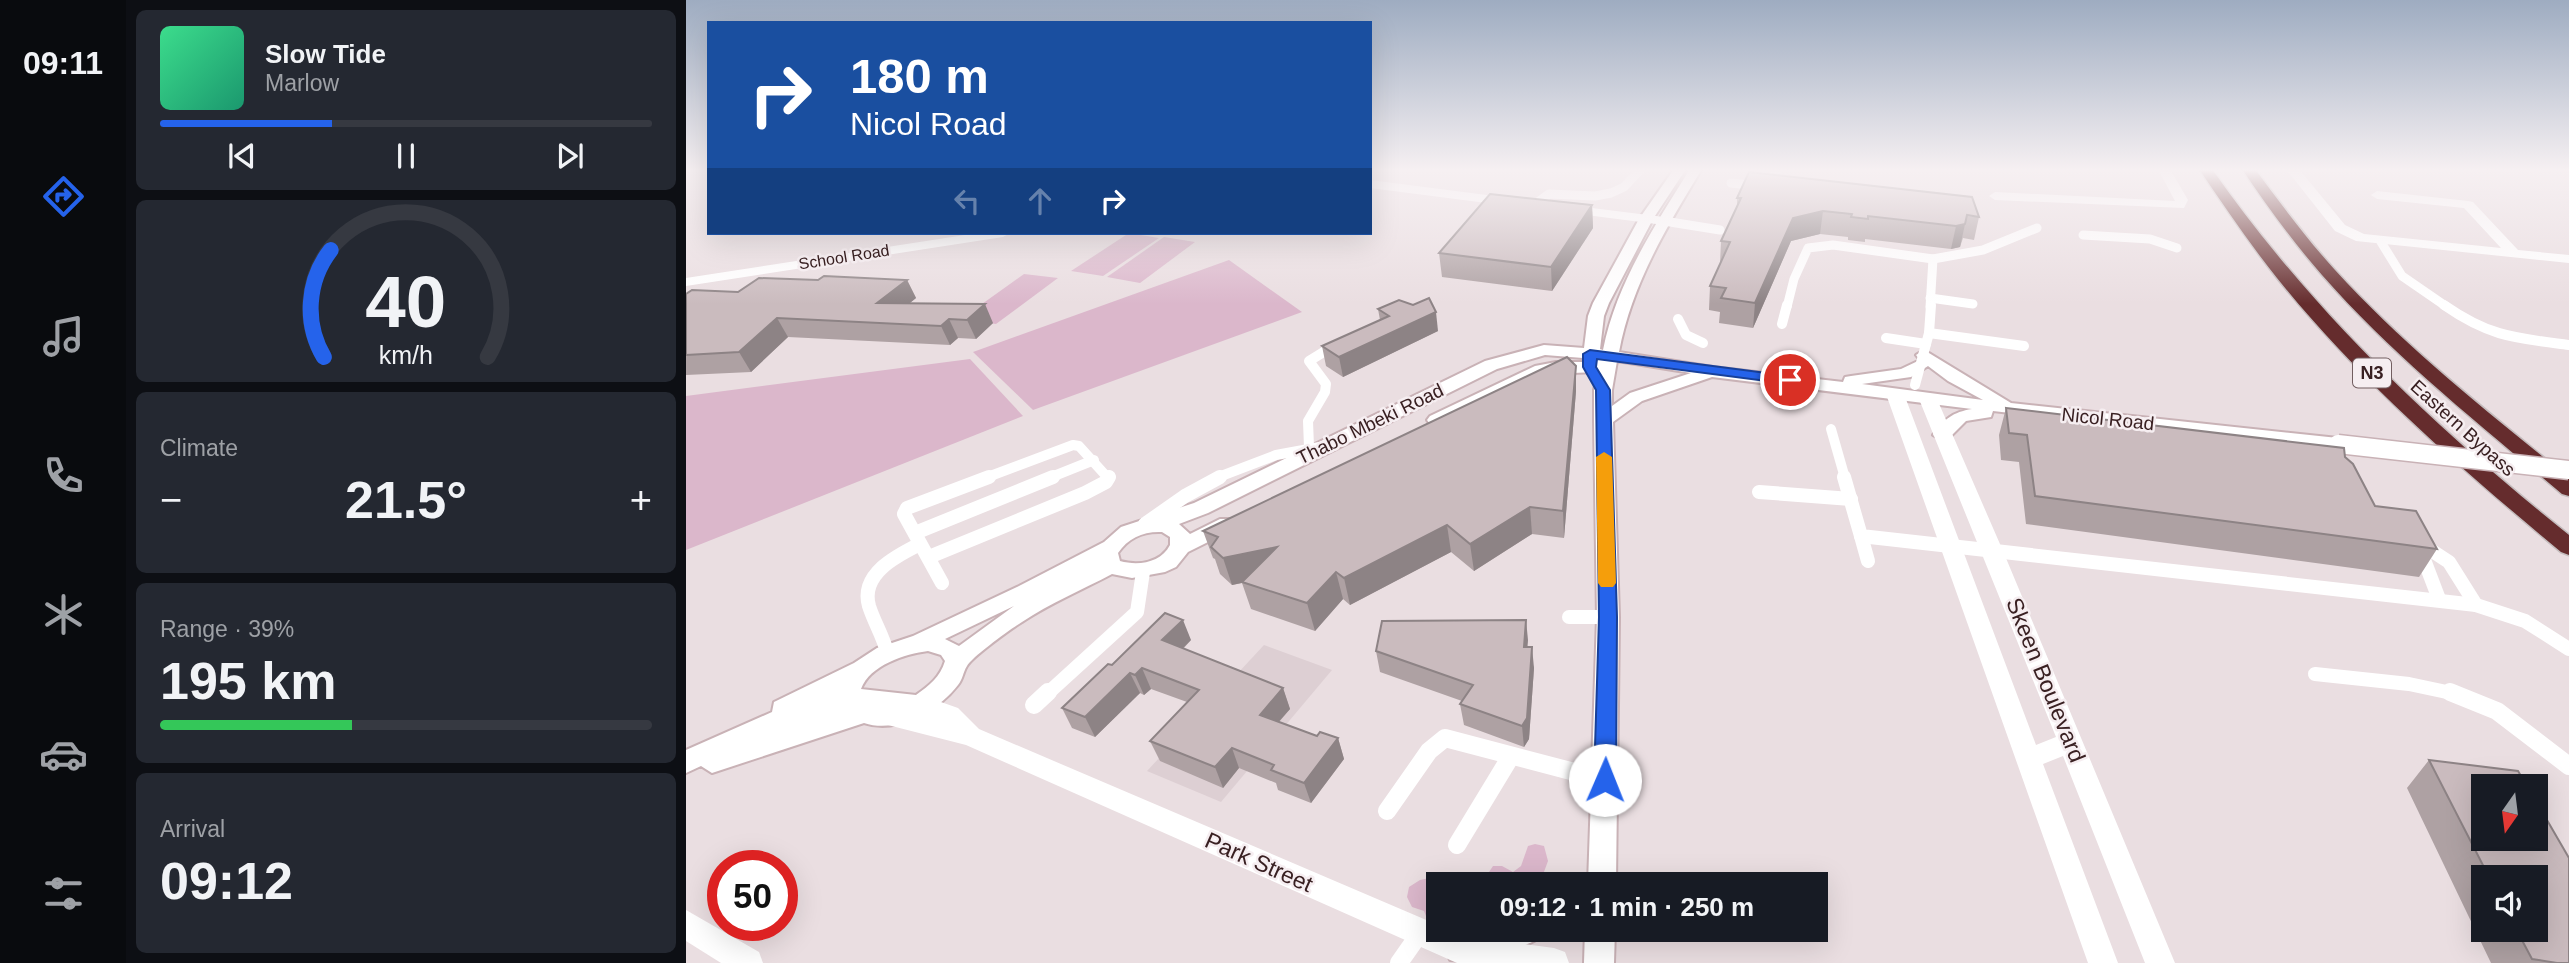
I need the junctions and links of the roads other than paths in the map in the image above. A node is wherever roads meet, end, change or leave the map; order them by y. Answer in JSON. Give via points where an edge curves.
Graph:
{"nodes":[{"id":1,"x":1606,"y":214,"type":"edge"},
{"id":2,"x":1650,"y":214,"type":"edge"},
{"id":3,"x":1668,"y":214,"type":"edge"},
{"id":4,"x":2236,"y":214,"type":"edge"},
{"id":5,"x":2281,"y":214,"type":"edge"},
{"id":6,"x":2328,"y":214,"type":"edge"},
{"id":7,"x":2476,"y":214,"type":"edge"},
{"id":8,"x":1646,"y":219,"type":"junction"},
{"id":9,"x":1664,"y":221,"type":"junction"},
{"id":10,"x":2037,"y":228,"type":"dead end"},
{"id":11,"x":1720,"y":230,"type":"dead end"},
{"id":12,"x":990,"y":235,"type":"edge"},
{"id":13,"x":2083,"y":235,"type":"dead end"},
{"id":14,"x":2381,"y":242,"type":"junction"},
{"id":15,"x":2177,"y":248,"type":"dead end"},
{"id":16,"x":2513,"y":253,"type":"junction"},
{"id":17,"x":2569,"y":258,"type":"edge"},
{"id":18,"x":1933,"y":259,"type":"junction"},
{"id":19,"x":686,"y":282,"type":"edge"},
{"id":20,"x":1930,"y":298,"type":"junction"},
{"id":21,"x":1973,"y":303,"type":"dead end"},
{"id":22,"x":1678,"y":319,"type":"dead end"},
{"id":23,"x":1782,"y":324,"type":"dead end"},
{"id":24,"x":1593,"y":333,"type":"junction"},
{"id":25,"x":1349,"y":338,"type":"edge"},
{"id":26,"x":1886,"y":338,"type":"dead end"},
{"id":27,"x":1703,"y":343,"type":"dead end"},
{"id":28,"x":2569,"y":345,"type":"edge"},
{"id":29,"x":2024,"y":346,"type":"dead end"},
{"id":30,"x":1925,"y":349,"type":"junction"},
{"id":31,"x":1544,"y":350,"type":"junction"},
{"id":32,"x":1599,"y":361,"type":"junction"},
{"id":33,"x":1713,"y":372,"type":"junction"},
{"id":34,"x":1471,"y":376,"type":"junction"},
{"id":35,"x":1815,"y":383,"type":"junction"},
{"id":36,"x":1495,"y":391,"type":"junction"},
{"id":37,"x":1913,"y":393,"type":"junction"},
{"id":38,"x":2020,"y":409,"type":"junction"},
{"id":39,"x":1603,"y":421,"type":"junction"},
{"id":40,"x":1422,"y":427,"type":"edge"},
{"id":41,"x":1831,"y":429,"type":"dead end"},
{"id":42,"x":1942,"y":435,"type":"junction"},
{"id":43,"x":1317,"y":446,"type":"junction"},
{"id":44,"x":1094,"y":460,"type":"junction"},
{"id":45,"x":2569,"y":471,"type":"edge"},
{"id":46,"x":2569,"y":489,"type":"edge"},
{"id":47,"x":1759,"y":492,"type":"dead end"},
{"id":48,"x":1851,"y":499,"type":"junction"},
{"id":49,"x":1239,"y":518,"type":"edge"},
{"id":50,"x":1149,"y":526,"type":"junction"},
{"id":51,"x":1861,"y":536,"type":"junction"},
{"id":52,"x":917,"y":538,"type":"junction"},
{"id":53,"x":1181,"y":547,"type":"junction"},
{"id":54,"x":1951,"y":547,"type":"junction"},
{"id":55,"x":2569,"y":547,"type":"edge"},
{"id":56,"x":1993,"y":551,"type":"junction"},
{"id":57,"x":1111,"y":556,"type":"junction"},
{"id":58,"x":929,"y":558,"type":"junction"},
{"id":59,"x":1868,"y":561,"type":"dead end"},
{"id":60,"x":1143,"y":572,"type":"junction"},
{"id":61,"x":942,"y":583,"type":"dead end"},
{"id":62,"x":2439,"y":599,"type":"junction"},
{"id":63,"x":2476,"y":604,"type":"junction"},
{"id":64,"x":1569,"y":617,"type":"dead end"},
{"id":65,"x":1608,"y":617,"type":"junction"},
{"id":66,"x":915,"y":643,"type":"junction"},
{"id":67,"x":2569,"y":649,"type":"edge"},
{"id":68,"x":887,"y":652,"type":"junction"},
{"id":69,"x":957,"y":660,"type":"junction"},
{"id":70,"x":864,"y":667,"type":"junction"},
{"id":71,"x":2315,"y":674,"type":"dead end"},
{"id":72,"x":921,"y":705,"type":"junction"},
{"id":73,"x":1034,"y":705,"type":"dead end"},
{"id":74,"x":854,"y":707,"type":"junction"},
{"id":75,"x":889,"y":716,"type":"junction"},
{"id":76,"x":971,"y":736,"type":"junction"},
{"id":77,"x":2071,"y":742,"type":"junction"},
{"id":78,"x":718,"y":746,"type":"junction"},
{"id":79,"x":1511,"y":756,"type":"junction"},
{"id":80,"x":2027,"y":760,"type":"junction"},
{"id":81,"x":686,"y":762,"type":"edge"},
{"id":82,"x":2569,"y":766,"type":"edge"},
{"id":83,"x":686,"y":771,"type":"edge"},
{"id":84,"x":1605,"y":780,"type":"junction"},
{"id":85,"x":1387,"y":811,"type":"dead end"},
{"id":86,"x":1457,"y":845,"type":"dead end"},
{"id":87,"x":1599,"y":872,"type":"edge"},
{"id":88,"x":686,"y":924,"type":"edge"},
{"id":89,"x":1420,"y":933,"type":"junction"},
{"id":90,"x":1493,"y":942,"type":"edge"},
{"id":91,"x":1600,"y":942,"type":"edge"},
{"id":92,"x":1461,"y":950,"type":"junction"},
{"id":93,"x":1499,"y":959,"type":"edge"},
{"id":94,"x":748,"y":963,"type":"edge"},
{"id":95,"x":1399,"y":963,"type":"edge"},
{"id":96,"x":1554,"y":963,"type":"edge"},
{"id":97,"x":1599,"y":963,"type":"edge"},
{"id":98,"x":2103,"y":963,"type":"edge"},
{"id":99,"x":2160,"y":963,"type":"edge"}],
"edges":[{"from":1,"to":8,"type":"main road"},
{"from":2,"to":8,"type":"main road"},
{"from":3,"to":9,"type":"main road"},
{"from":4,"to":55,"type":"highway","name":"Eastern Bypass","number":"N3","via":[[2345,346]]},
{"from":5,"to":46,"type":"highway","name":"Eastern Bypass","number":"N3","via":[[2358,302],[2448,388]]},
{"from":6,"to":14,"type":"main road","via":[[2340,228]]},
{"from":7,"to":16,"type":"main road"},
{"from":8,"to":9,"type":"main road"},
{"from":8,"to":24,"type":"main road","via":[[1601,303]]},
{"from":9,"to":11,"type":"lane"},
{"from":9,"to":32,"type":"main road"},
{"from":10,"to":18,"type":"lane","via":[[1983,250]]},
{"from":12,"to":19,"type":"main road","name":"School Road"},
{"from":13,"to":15,"type":"lane","via":[[2150,239]]},
{"from":14,"to":16,"type":"main road"},
{"from":14,"to":28,"type":"lane","via":[[2402,276],[2467,321],[2504,337]]},
{"from":16,"to":17,"type":"main road"},
{"from":18,"to":20,"type":"lane"},
{"from":18,"to":23,"type":"lane","via":[[1833,245],[1808,248]]},
{"from":20,"to":21,"type":"lane"},
{"from":20,"to":30,"type":"lane"},
{"from":22,"to":27,"type":"lane","via":[[1690,338]]},
{"from":24,"to":31,"type":"main road"},
{"from":24,"to":32,"type":"main road"},
{"from":25,"to":43,"type":"lane","via":[[1309,361],[1326,384],[1308,421]]},
{"from":26,"to":30,"type":"lane"},
{"from":29,"to":30,"type":"lane"},
{"from":30,"to":35,"type":"main road","via":[[1905,373]]},
{"from":30,"to":37,"type":"lane"},
{"from":30,"to":38,"type":"main road","via":[[1970,387]]},
{"from":31,"to":32,"type":"main road","name":"Thabo Mbeki Road"},
{"from":31,"to":34,"type":"main road","name":"Thabo Mbeki Road","via":[[1502,361]]},
{"from":32,"to":33,"type":"main road","name":"Nicol Road","via":[[1647,362]]},
{"from":32,"to":36,"type":"main road","name":"Thabo Mbeki Road","via":[[1541,370]]},
{"from":32,"to":39,"type":"main road"},
{"from":33,"to":35,"type":"main road","name":"Nicol Road"},
{"from":33,"to":39,"type":"main road","via":[[1636,397]]},
{"from":34,"to":36,"type":"main road"},
{"from":34,"to":43,"type":"main road","name":"Thabo Mbeki Road"},
{"from":35,"to":37,"type":"main road","name":"Nicol Road"},
{"from":36,"to":40,"type":"main road","name":"Thabo Mbeki Road"},
{"from":37,"to":38,"type":"main road","name":"Nicol Road"},
{"from":37,"to":42,"type":"main road","name":"Skeen Boulevard"},
{"from":37,"to":54,"type":"main road","name":"Skeen Boulevard"},
{"from":38,"to":42,"type":"main road","via":[[1959,416]]},
{"from":38,"to":45,"type":"main road","name":"Nicol Road","bridge":true},
{"from":39,"to":65,"type":"main road"},
{"from":41,"to":48,"type":"lane"},
{"from":42,"to":56,"type":"main road","name":"Skeen Boulevard"},
{"from":43,"to":50,"type":"main road","name":"Thabo Mbeki Road","via":[[1201,508]]},
{"from":44,"to":52,"type":"lane"},
{"from":44,"to":52,"type":"lane","via":[[1079,446],[1063,447],[915,503],[904,514]]},
{"from":44,"to":58,"type":"lane","via":[[1109,477],[1097,488]]},
{"from":47,"to":48,"type":"lane"},
{"from":48,"to":51,"type":"lane"},
{"from":49,"to":53,"type":"main road"},
{"from":50,"to":53,"type":"main road","via":[[1167,526],[1181,534]]},
{"from":50,"to":57,"type":"main road","name":"Thabo Mbeki Road","via":[[1124,535]]},
{"from":51,"to":54,"type":"lane"},
{"from":51,"to":59,"type":"lane"},
{"from":52,"to":58,"type":"lane"},
{"from":52,"to":68,"type":"lane","via":[[887,563],[870,585],[867,598]]},
{"from":53,"to":60,"type":"main road","via":[[1167,562]]},
{"from":54,"to":56,"type":"lane"},
{"from":54,"to":80,"type":"main road","name":"Skeen Boulevard"},
{"from":56,"to":62,"type":"lane"},
{"from":56,"to":77,"type":"main road","name":"Skeen Boulevard"},
{"from":57,"to":60,"type":"main road","via":[[1119,570]]},
{"from":57,"to":66,"type":"main road"},
{"from":57,"to":69,"type":"main road","via":[[1014,616]]},
{"from":58,"to":61,"type":"lane"},
{"from":60,"to":73,"type":"lane","via":[[1137,612]]},
{"from":62,"to":63,"type":"lane"},
{"from":62,"to":63,"type":"lane","via":[[2420,543],[2449,562]]},
{"from":63,"to":67,"type":"lane","via":[[2525,621]]},
{"from":64,"to":65,"type":"lane"},
{"from":65,"to":84,"type":"main road"},
{"from":66,"to":68,"type":"main road"},
{"from":66,"to":69,"type":"main road","via":[[941,643],[951,648]]},
{"from":68,"to":70,"type":"main road"},
{"from":69,"to":72,"type":"main road","via":[[950,679]]},
{"from":70,"to":74,"type":"main road","via":[[848,688]]},
{"from":70,"to":78,"type":"main road"},
{"from":71,"to":82,"type":"lane","via":[[2442,689],[2473,698]]},
{"from":72,"to":74,"type":"main road","name":"Park Street","via":[[893,700]]},
{"from":72,"to":75,"type":"main road"},
{"from":72,"to":76,"type":"main road","name":"Park Street","via":[[949,715]]},
{"from":74,"to":75,"type":"main road"},
{"from":74,"to":78,"type":"main road","via":[[805,711]]},
{"from":74,"to":83,"type":"main road"},
{"from":75,"to":76,"type":"main road","name":"Park Street"},
{"from":76,"to":89,"type":"main road","name":"Park Street"},
{"from":77,"to":80,"type":"main road"},
{"from":77,"to":99,"type":"main road","name":"Skeen Boulevard"},
{"from":78,"to":81,"type":"main road"},
{"from":79,"to":84,"type":"lane"},
{"from":79,"to":85,"type":"lane","via":[[1445,737],[1429,751]]},
{"from":79,"to":86,"type":"lane"},
{"from":80,"to":98,"type":"main road","name":"Skeen Boulevard"},
{"from":84,"to":87,"type":"main road"},
{"from":88,"to":94,"type":"main road"},
{"from":89,"to":92,"type":"main road","name":"Park Street"},
{"from":89,"to":95,"type":"lane"},
{"from":90,"to":92,"type":"main road"},
{"from":91,"to":97,"type":"main road"},
{"from":92,"to":93,"type":"main road","name":"Park Street"},
{"from":93,"to":96,"type":"main road","name":"Park Street"}]}
